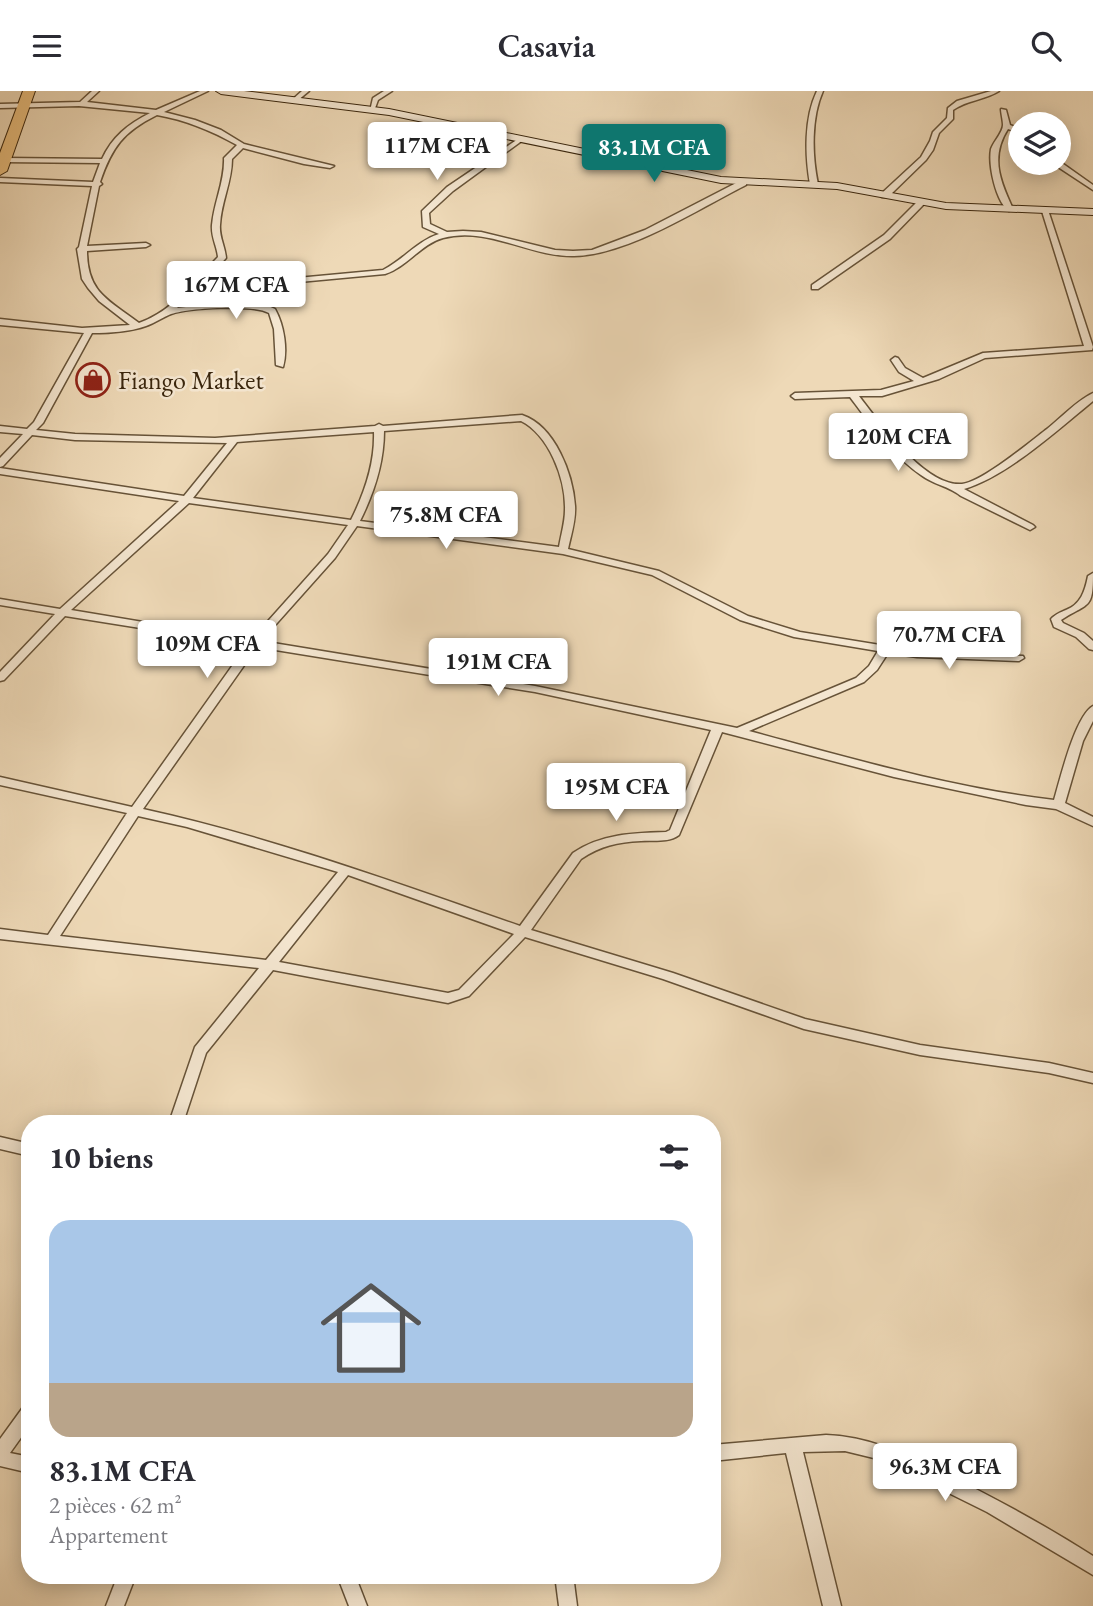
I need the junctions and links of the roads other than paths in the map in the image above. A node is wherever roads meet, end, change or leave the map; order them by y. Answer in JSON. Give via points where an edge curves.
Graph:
{"nodes":[{"id":1,"x":96,"y":91,"type":"edge"},
{"id":2,"x":205,"y":91,"type":"edge"},
{"id":3,"x":221,"y":91,"type":"edge"},
{"id":4,"x":306,"y":91,"type":"edge"},
{"id":5,"x":389,"y":91,"type":"edge"},
{"id":6,"x":820,"y":91,"type":"edge"},
{"id":7,"x":996,"y":91,"type":"edge"},
{"id":8,"x":26,"y":100,"type":"edge"},
{"id":9,"x":295,"y":100,"type":"junction"},
{"id":10,"x":82,"y":103,"type":"junction"},
{"id":11,"x":0,"y":106,"type":"edge"},
{"id":12,"x":372,"y":110,"type":"junction"},
{"id":13,"x":1003,"y":110,"type":"dead end"},
{"id":14,"x":157,"y":114,"type":"junction"},
{"id":15,"x":1007,"y":126,"type":"joint"},
{"id":16,"x":521,"y":139,"type":"junction"},
{"id":17,"x":5,"y":143,"type":"edge"},
{"id":18,"x":243,"y":145,"type":"junction"},
{"id":19,"x":104,"y":162,"type":"junction"},
{"id":20,"x":2,"y":166,"type":"edge"},
{"id":21,"x":330,"y":166,"type":"dead end"},
{"id":22,"x":1071,"y":172,"type":"edge"},
{"id":23,"x":0,"y":180,"type":"edge"},
{"id":24,"x":743,"y":183,"type":"junction"},
{"id":25,"x":98,"y":184,"type":"junction"},
{"id":26,"x":814,"y":184,"type":"junction"},
{"id":27,"x":1093,"y":188,"type":"edge"},
{"id":28,"x":885,"y":195,"type":"junction"},
{"id":29,"x":922,"y":202,"type":"junction"},
{"id":30,"x":1009,"y":209,"type":"junction"},
{"id":31,"x":1044,"y":210,"type":"junction"},
{"id":32,"x":1093,"y":212,"type":"edge"},
{"id":33,"x":446,"y":235,"type":"junction"},
{"id":34,"x":146,"y":245,"type":"dead end"},
{"id":35,"x":81,"y":249,"type":"junction"},
{"id":36,"x":815,"y":287,"type":"dead end"},
{"id":37,"x":191,"y":290,"type":"junction"},
{"id":38,"x":167,"y":312,"type":"junction"},
{"id":39,"x":0,"y":322,"type":"edge"},
{"id":40,"x":137,"y":326,"type":"junction"},
{"id":41,"x":90,"y":329,"type":"junction"},
{"id":42,"x":1091,"y":351,"type":"edge"},
{"id":43,"x":895,"y":360,"type":"dead end"},
{"id":44,"x":280,"y":365,"type":"dead end"},
{"id":45,"x":921,"y":381,"type":"junction"},
{"id":46,"x":853,"y":395,"type":"junction"},
{"id":47,"x":795,"y":396,"type":"dead end"},
{"id":48,"x":1091,"y":402,"type":"edge"},
{"id":49,"x":379,"y":427,"type":"junction"},
{"id":50,"x":0,"y":429,"type":"edge"},
{"id":51,"x":28,"y":433,"type":"junction"},
{"id":52,"x":234,"y":440,"type":"junction"},
{"id":53,"x":0,"y":464,"type":"edge"},
{"id":54,"x":0,"y":471,"type":"edge"},
{"id":55,"x":954,"y":486,"type":"junction"},
{"id":56,"x":186,"y":500,"type":"junction"},
{"id":57,"x":354,"y":524,"type":"junction"},
{"id":58,"x":1030,"y":527,"type":"dead end"},
{"id":59,"x":564,"y":551,"type":"junction"},
{"id":60,"x":1093,"y":576,"type":"edge"},
{"id":61,"x":0,"y":602,"type":"edge"},
{"id":62,"x":63,"y":612,"type":"junction"},
{"id":63,"x":254,"y":643,"type":"junction"},
{"id":64,"x":1093,"y":647,"type":"edge"},
{"id":65,"x":884,"y":650,"type":"junction"},
{"id":66,"x":1019,"y":659,"type":"dead end"},
{"id":67,"x":0,"y":678,"type":"edge"},
{"id":68,"x":1093,"y":710,"type":"edge"},
{"id":69,"x":718,"y":728,"type":"junction"},
{"id":70,"x":738,"y":732,"type":"junction"},
{"id":71,"x":0,"y":781,"type":"edge"},
{"id":72,"x":1059,"y":804,"type":"junction"},
{"id":73,"x":134,"y":810,"type":"junction"},
{"id":74,"x":1093,"y":822,"type":"edge"},
{"id":75,"x":346,"y":870,"type":"junction"},
{"id":76,"x":523,"y":932,"type":"junction"},
{"id":77,"x":0,"y":934,"type":"edge"},
{"id":78,"x":51,"y":940,"type":"junction"},
{"id":79,"x":271,"y":965,"type":"junction"},
{"id":80,"x":1093,"y":1078,"type":"edge"},
{"id":81,"x":179,"y":1115,"type":"edge"},
{"id":82,"x":0,"y":1143,"type":"edge"},
{"id":83,"x":21,"y":1148,"type":"edge"},
{"id":84,"x":21,"y":1424,"type":"edge"},
{"id":85,"x":793,"y":1446,"type":"junction"},
{"id":86,"x":721,"y":1452,"type":"edge"},
{"id":87,"x":0,"y":1455,"type":"edge"},
{"id":88,"x":21,"y":1462,"type":"edge"},
{"id":89,"x":1093,"y":1566,"type":"edge"},
{"id":90,"x":124,"y":1584,"type":"edge"},
{"id":91,"x":349,"y":1584,"type":"edge"},
{"id":92,"x":565,"y":1584,"type":"edge"},
{"id":93,"x":116,"y":1606,"type":"edge"},
{"id":94,"x":358,"y":1606,"type":"edge"},
{"id":95,"x":568,"y":1606,"type":"edge"},
{"id":96,"x":832,"y":1606,"type":"edge"}],
"edges":[{"from":1,"to":10,"type":"street"},
{"from":2,"to":14,"type":"street"},
{"from":3,"to":9,"type":"main road"},
{"from":4,"to":9,"type":"street"},
{"from":5,"to":12,"type":"street","via":[[375,99]]},
{"from":6,"to":26,"type":"street","via":[[813,127]]},
{"from":7,"to":28,"type":"street","via":[[954,105],[950,120],[936,132],[931,151]]},
{"from":8,"to":10,"type":"street"},
{"from":8,"to":11,"type":"street"},
{"from":8,"to":17,"type":"highway"},
{"from":9,"to":12,"type":"main road"},
{"from":10,"to":14,"type":"street"},
{"from":12,"to":16,"type":"main road"},
{"from":13,"to":15,"type":"street"},
{"from":14,"to":18,"type":"street","via":[[197,124]]},
{"from":14,"to":19,"type":"street","via":[[117,139]]},
{"from":15,"to":30,"type":"street","via":[[999,137],[992,169]]},
{"from":16,"to":24,"type":"main road"},
{"from":16,"to":33,"type":"street","via":[[450,189],[425,213],[426,225]]},
{"from":17,"to":20,"type":"highway"},
{"from":18,"to":21,"type":"street"},
{"from":18,"to":37,"type":"street","via":[[228,158],[229,177],[216,235],[222,258]]},
{"from":19,"to":20,"type":"street"},
{"from":19,"to":25,"type":"street"},
{"from":22,"to":27,"type":"street"},
{"from":23,"to":25,"type":"street"},
{"from":24,"to":26,"type":"main road"},
{"from":24,"to":33,"type":"street","via":[[590,252],[554,252],[492,237]]},
{"from":25,"to":35,"type":"street"},
{"from":26,"to":28,"type":"main road"},
{"from":28,"to":29,"type":"main road"},
{"from":29,"to":30,"type":"main road"},
{"from":29,"to":36,"type":"street","via":[[887,237]]},
{"from":30,"to":31,"type":"main road"},
{"from":31,"to":32,"type":"main road"},
{"from":31,"to":42,"type":"street"},
{"from":33,"to":37,"type":"street","via":[[385,272]]},
{"from":34,"to":35,"type":"street"},
{"from":35,"to":40,"type":"street","via":[[83,271],[94,290]]},
{"from":37,"to":38,"type":"street"},
{"from":38,"to":40,"type":"street"},
{"from":38,"to":44,"type":"street","via":[[265,307],[274,313]]},
{"from":39,"to":41,"type":"street"},
{"from":40,"to":41,"type":"street"},
{"from":41,"to":51,"type":"street"},
{"from":42,"to":45,"type":"street","via":[[983,355]]},
{"from":43,"to":45,"type":"street"},
{"from":45,"to":46,"type":"street","via":[[882,393]]},
{"from":46,"to":47,"type":"street"},
{"from":46,"to":55,"type":"street","via":[[910,463]]},
{"from":48,"to":55,"type":"street","via":[[972,484]]},
{"from":49,"to":52,"type":"street"},
{"from":49,"to":57,"type":"street","via":[[374,470]]},
{"from":49,"to":59,"type":"street","via":[[528,419],[550,444],[566,486],[570,517]]},
{"from":50,"to":51,"type":"street"},
{"from":51,"to":52,"type":"street"},
{"from":51,"to":53,"type":"street"},
{"from":52,"to":56,"type":"street"},
{"from":54,"to":56,"type":"street"},
{"from":55,"to":58,"type":"street"},
{"from":56,"to":57,"type":"street"},
{"from":56,"to":62,"type":"street"},
{"from":57,"to":59,"type":"street"},
{"from":57,"to":63,"type":"street"},
{"from":59,"to":65,"type":"street","via":[[655,573],[767,627]]},
{"from":60,"to":64,"type":"street","via":[[1090,594],[1056,619],[1058,625]]},
{"from":61,"to":62,"type":"street"},
{"from":62,"to":63,"type":"street"},
{"from":62,"to":67,"type":"street"},
{"from":63,"to":69,"type":"street","via":[[535,688]]},
{"from":63,"to":73,"type":"street"},
{"from":65,"to":66,"type":"street"},
{"from":65,"to":70,"type":"street","via":[[860,680]]},
{"from":68,"to":72,"type":"street","via":[[1077,741]]},
{"from":69,"to":70,"type":"street"},
{"from":69,"to":76,"type":"street","via":[[675,832],[589,847],[577,856]]},
{"from":70,"to":72,"type":"street","via":[[894,773]]},
{"from":71,"to":73,"type":"street"},
{"from":72,"to":74,"type":"street"},
{"from":73,"to":75,"type":"street"},
{"from":73,"to":78,"type":"street"},
{"from":75,"to":76,"type":"street"},
{"from":75,"to":79,"type":"street"},
{"from":76,"to":79,"type":"street","via":[[464,993],[448,998]]},
{"from":76,"to":80,"type":"street","via":[[804,1024],[920,1050]]},
{"from":77,"to":78,"type":"street"},
{"from":78,"to":79,"type":"street"},
{"from":79,"to":81,"type":"street","via":[[200,1051]]},
{"from":82,"to":83,"type":"street"},
{"from":84,"to":87,"type":"street"},
{"from":85,"to":86,"type":"street"},
{"from":85,"to":89,"type":"street","via":[[861,1446],[887,1454],[983,1499]]},
{"from":85,"to":96,"type":"street"},
{"from":87,"to":88,"type":"street"},
{"from":90,"to":93,"type":"street"},
{"from":91,"to":94,"type":"street"},
{"from":92,"to":95,"type":"street"}]}
